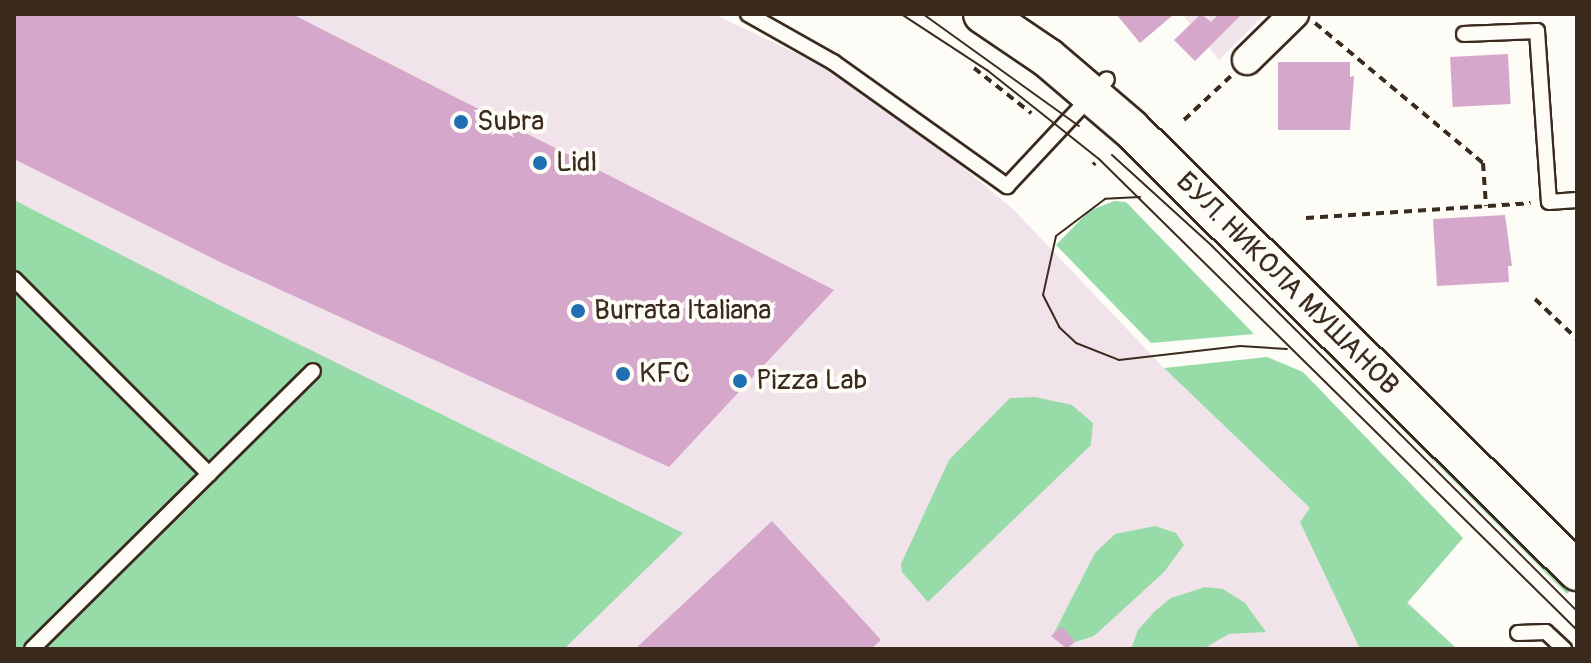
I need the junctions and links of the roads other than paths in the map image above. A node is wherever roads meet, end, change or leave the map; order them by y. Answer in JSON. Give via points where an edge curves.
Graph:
{"nodes":[{"id":1,"x":748,"y":14,"type":"edge"},
{"id":2,"x":983,"y":14,"type":"edge"},
{"id":3,"x":1027,"y":14,"type":"edge"},
{"id":4,"x":1294,"y":14,"type":"edge"},
{"id":5,"x":1464,"y":34,"type":"dead end"},
{"id":6,"x":1247,"y":60,"type":"road end"},
{"id":7,"x":1099,"y":87,"type":"junction"},
{"id":8,"x":1577,"y":200,"type":"edge"},
{"id":9,"x":14,"y":279,"type":"edge"},
{"id":10,"x":313,"y":371,"type":"dead end"},
{"id":11,"x":209,"y":474,"type":"junction"},
{"id":12,"x":1577,"y":536,"type":"edge"},
{"id":13,"x":1577,"y":571,"type":"edge"},
{"id":14,"x":1518,"y":633,"type":"dead end"},
{"id":15,"x":32,"y":649,"type":"edge"},
{"id":16,"x":1564,"y":649,"type":"edge"}],
"edges":[{"from":1,"to":7,"type":"lane","via":[[833,62],[1007,186]]},
{"from":2,"to":7,"type":"main road","name":"БУЛ. НИКОЛА МУШАНОВ"},
{"from":3,"to":7,"type":"main road","name":"БУЛ. НИКОЛА МУШАНОВ"},
{"from":4,"to":6,"type":"street"},
{"from":5,"to":8,"type":"lane","via":[[1537,31],[1549,202]]},
{"from":7,"to":12,"type":"main road","name":"БУЛ. НИКОЛА МУШАНОВ","via":[[1199,160]]},
{"from":7,"to":13,"type":"main road","name":"БУЛ. НИКОЛА МУШАНОВ"},
{"from":9,"to":11,"type":"lane"},
{"from":10,"to":11,"type":"lane"},
{"from":11,"to":15,"type":"lane"},
{"from":14,"to":16,"type":"lane","via":[[1546,632]]}]}
